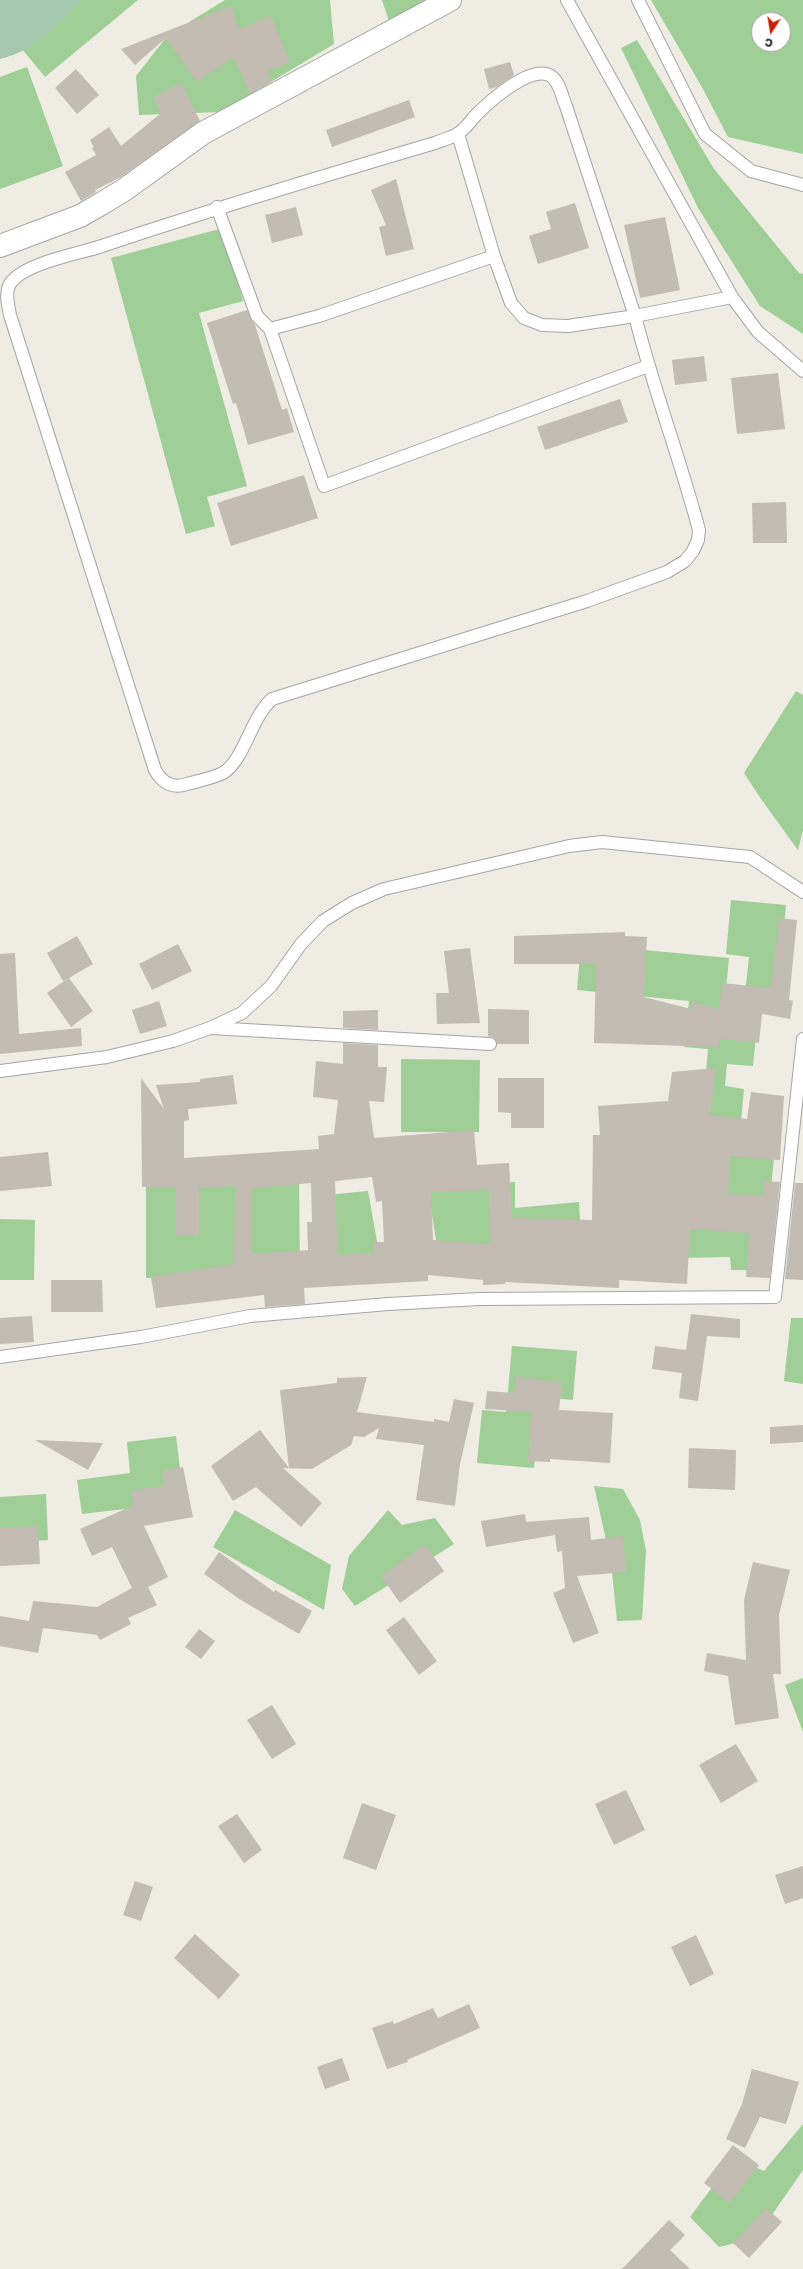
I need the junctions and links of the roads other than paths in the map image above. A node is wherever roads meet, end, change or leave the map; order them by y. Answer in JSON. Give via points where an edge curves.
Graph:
{"nodes":[{"id":1,"x":450,"y":0,"type":"edge"},
{"id":2,"x":567,"y":0,"type":"edge"},
{"id":3,"x":638,"y":0,"type":"edge"},
{"id":4,"x":458,"y":134,"type":"junction"},
{"id":5,"x":803,"y":185,"type":"edge"},
{"id":6,"x":217,"y":207,"type":"junction"},
{"id":7,"x":0,"y":246,"type":"edge"},
{"id":8,"x":494,"y":256,"type":"junction"},
{"id":9,"x":732,"y":297,"type":"junction"},
{"id":10,"x":635,"y":316,"type":"junction"},
{"id":11,"x":270,"y":328,"type":"junction"},
{"id":12,"x":648,"y":366,"type":"junction"},
{"id":13,"x":803,"y":371,"type":"edge"},
{"id":14,"x":803,"y":892,"type":"edge"},
{"id":15,"x":210,"y":1028,"type":"junction"},
{"id":16,"x":803,"y":1039,"type":"edge"},
{"id":17,"x":490,"y":1044,"type":"dead end"},
{"id":18,"x":0,"y":1071,"type":"edge"},
{"id":19,"x":0,"y":1357,"type":"edge"}],
"edges":[{"from":1,"to":7,"type":"street","via":[[203,133],[124,190],[80,216]]},
{"from":2,"to":9,"type":"lane"},
{"from":3,"to":5,"type":"lane","via":[[705,134],[751,171]]},
{"from":4,"to":6,"type":"lane"},
{"from":4,"to":8,"type":"lane"},
{"from":4,"to":10,"type":"lane","via":[[506,89],[534,74],[550,75],[557,82]]},
{"from":6,"to":11,"type":"lane","via":[[257,316]]},
{"from":6,"to":12,"type":"lane","via":[[38,265],[12,281],[7,296],[10,316],[155,770],[159,777],[171,785],[179,787],[222,773],[232,764],[262,708],[272,699],[587,601],[667,572],[685,561],[696,546],[699,530],[675,445]]},
{"from":8,"to":10,"type":"lane","via":[[511,303],[524,318],[542,325],[568,326]]},
{"from":8,"to":11,"type":"lane","via":[[319,316]]},
{"from":9,"to":10,"type":"lane"},
{"from":9,"to":13,"type":"lane","via":[[758,332]]},
{"from":10,"to":12,"type":"lane"},
{"from":11,"to":12,"type":"lane","via":[[324,486]]},
{"from":14,"to":15,"type":"lane","via":[[750,857],[602,842],[569,846],[384,889],[352,902],[323,921],[301,944],[271,986],[242,1012]]},
{"from":15,"to":17,"type":"lane"},
{"from":15,"to":18,"type":"lane","via":[[173,1041],[107,1057]]},
{"from":16,"to":19,"type":"lane","via":[[775,1296],[479,1299],[388,1304],[250,1316],[141,1337]]}]}
